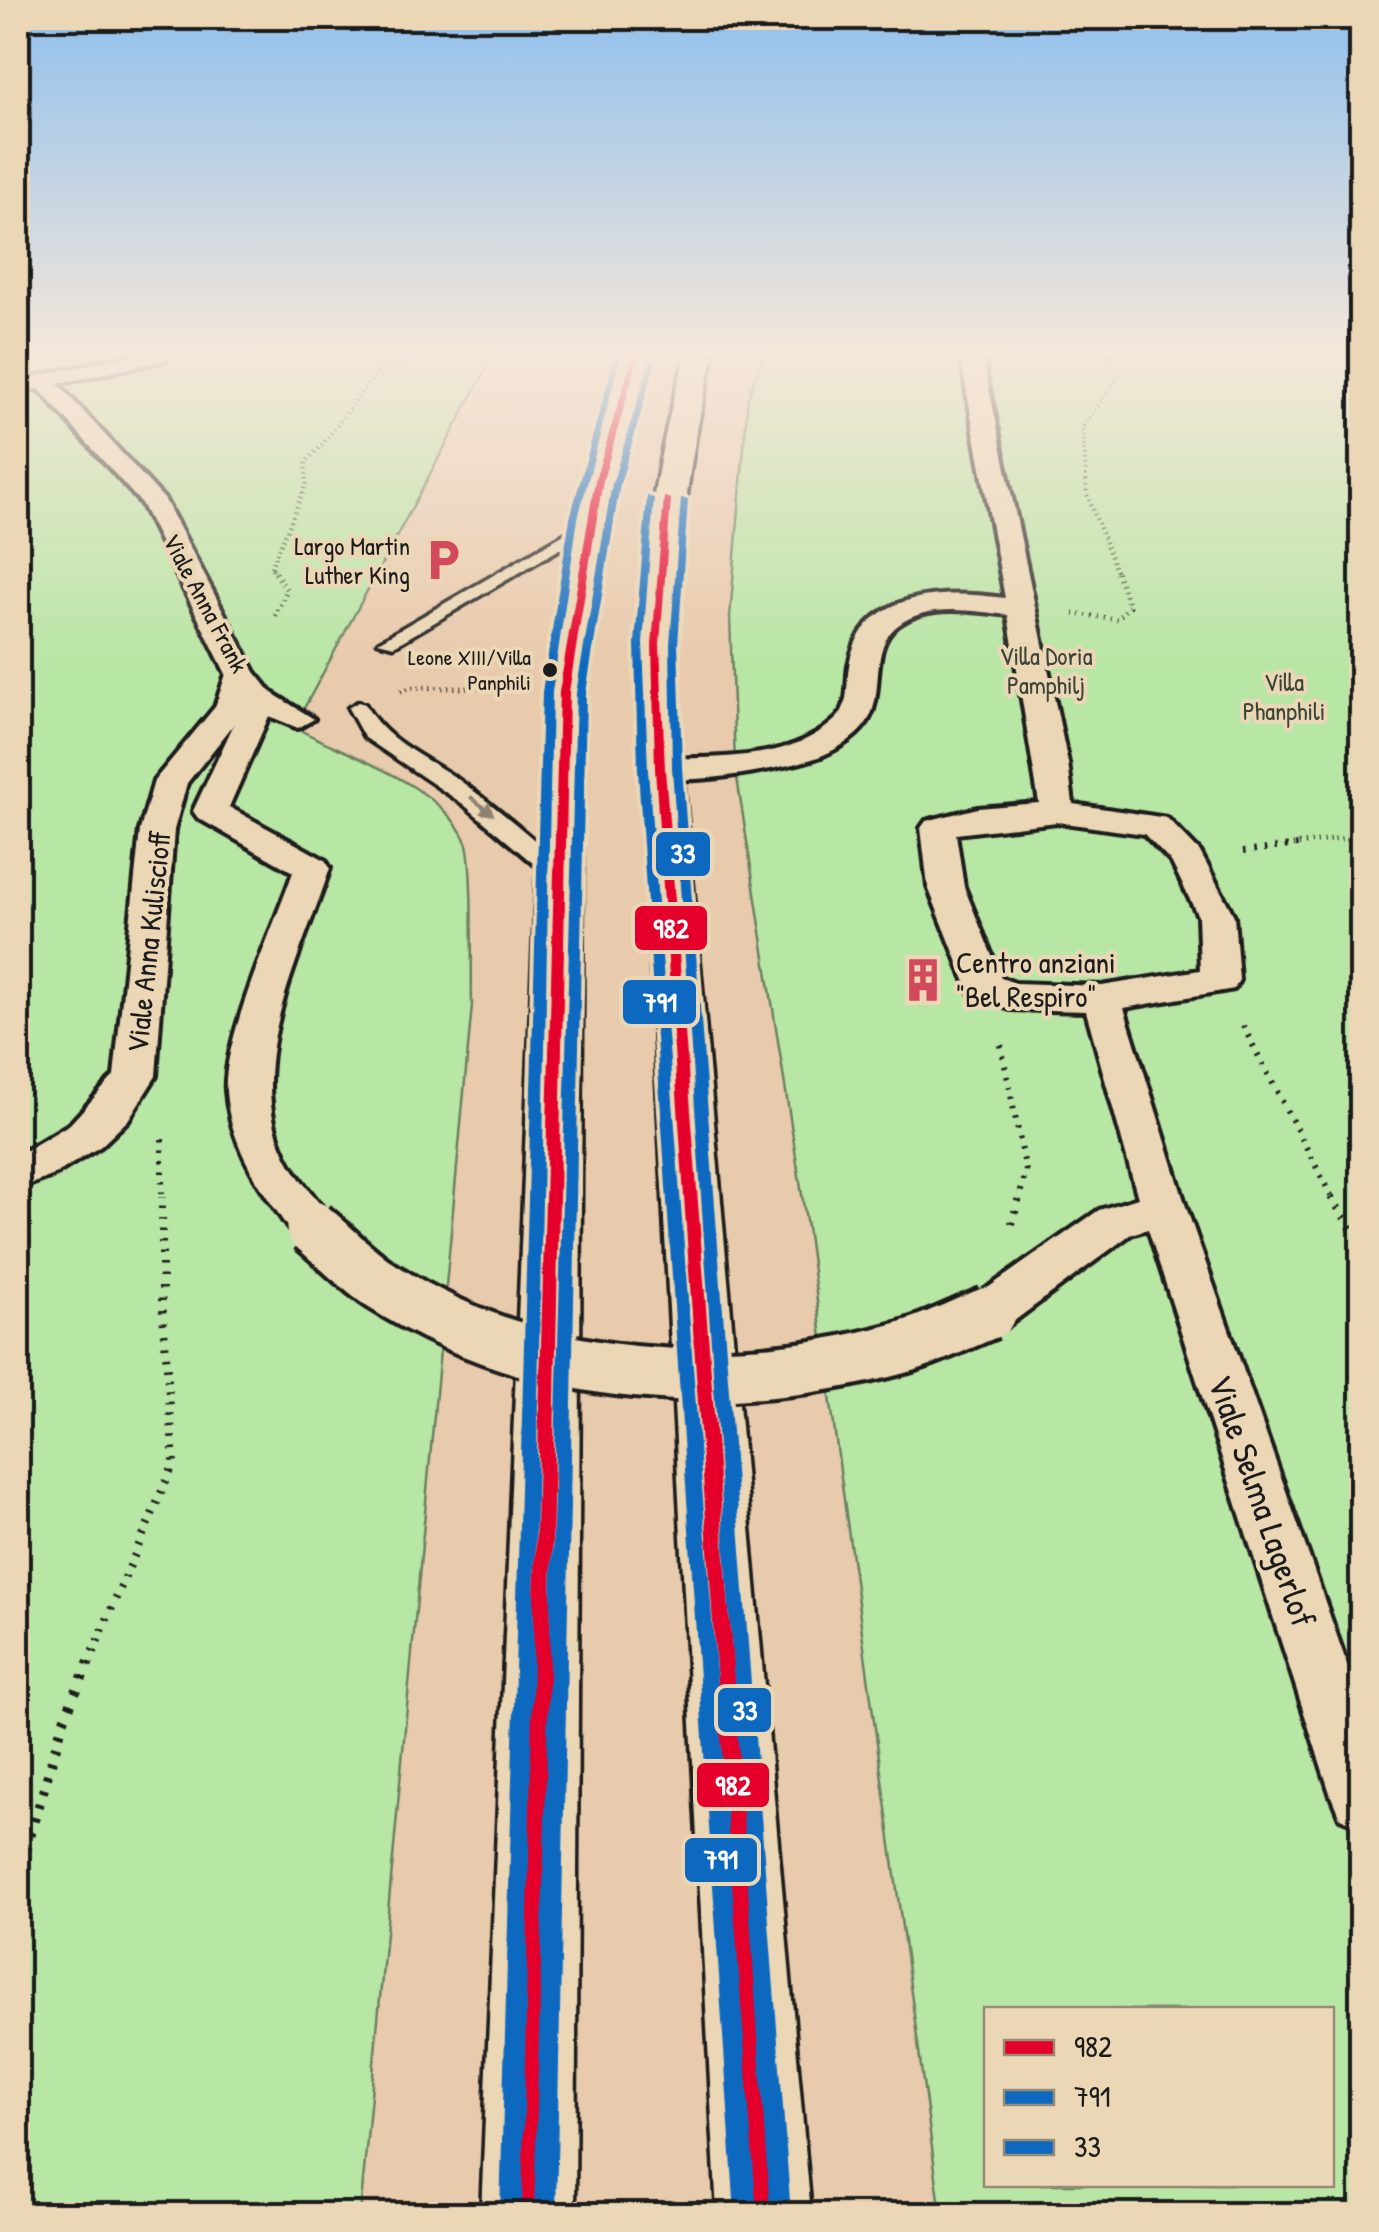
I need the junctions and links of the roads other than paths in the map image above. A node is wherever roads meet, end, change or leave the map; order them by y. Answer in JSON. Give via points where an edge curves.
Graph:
{"nodes":[{"id":1,"x":115,"y":459,"type":"edge"},
{"id":2,"x":603,"y":459,"type":"edge"},
{"id":3,"x":675,"y":459,"type":"edge"},
{"id":4,"x":991,"y":459,"type":"edge"},
{"id":5,"x":586,"y":529,"type":"junction"},
{"id":6,"x":1020,"y":608,"type":"junction"},
{"id":7,"x":388,"y":642,"type":"dead end"},
{"id":8,"x":251,"y":687,"type":"junction"},
{"id":9,"x":358,"y":708,"type":"road end"},
{"id":10,"x":298,"y":719,"type":"dead end"},
{"id":11,"x":660,"y":769,"type":"junction"},
{"id":12,"x":1057,"y":812,"type":"junction"},
{"id":13,"x":561,"y":875,"type":"junction"},
{"id":14,"x":1102,"y":999,"type":"junction"},
{"id":15,"x":18,"y":1172,"type":"edge"},
{"id":16,"x":1164,"y":1207,"type":"junction"},
{"id":17,"x":1362,"y":1796,"type":"edge"},
{"id":18,"x":528,"y":2214,"type":"edge"},
{"id":19,"x":764,"y":2214,"type":"edge"}],
"edges":[{"from":1,"to":8,"type":"street","name":"Viale Anna Frank","via":[[152,500]]},
{"from":2,"to":5,"type":"main road"},
{"from":3,"to":11,"type":"main road","via":[[656,644]]},
{"from":4,"to":6,"type":"street"},
{"from":5,"to":7,"type":"lane"},
{"from":5,"to":13,"type":"main road","via":[[564,692]]},
{"from":6,"to":11,"type":"street","via":[[948,599],[908,606],[870,639],[860,709],[838,734],[783,756]]},
{"from":6,"to":12,"type":"street"},
{"from":8,"to":10,"type":"street","name":"Viale Anna Frank"},
{"from":8,"to":15,"type":"street","name":"Viale Anna Kuliscioff","via":[[171,781],[157,830],[135,1076],[123,1100],[93,1131]]},
{"from":8,"to":16,"type":"street","bridge":true,"via":[[210,812],[312,868],[249,1054],[250,1116],[270,1169],[312,1227],[372,1284],[426,1316],[518,1350],[594,1366],[694,1376],[808,1370],[905,1348],[990,1312],[1115,1222]]},
{"from":9,"to":13,"type":"lane","one_way":true,"via":[[365,728],[490,812]]},
{"from":11,"to":19,"type":"main road"},
{"from":12,"to":14,"type":"street","via":[[1155,825],[1188,860],[1216,916],[1220,980]]},
{"from":12,"to":14,"type":"street","via":[[938,828],[946,886],[985,986],[1010,996]]},
{"from":13,"to":18,"type":"main road"},
{"from":14,"to":16,"type":"street","name":"Viale Selma Lagerlof"},
{"from":16,"to":17,"type":"street","name":"Viale Selma Lagerlof"}]}
